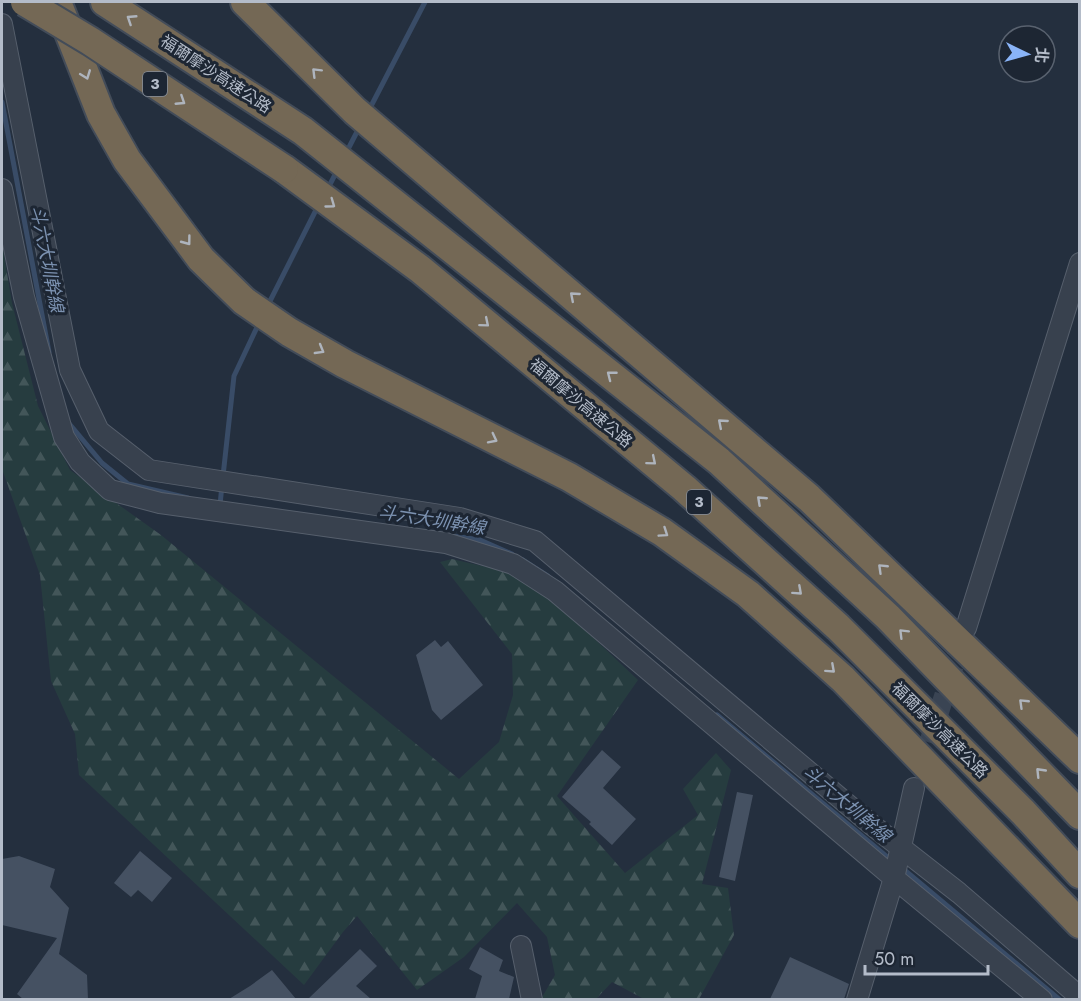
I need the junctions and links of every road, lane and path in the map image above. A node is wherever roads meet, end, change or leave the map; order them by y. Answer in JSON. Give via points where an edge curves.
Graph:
{"nodes":[{"id":1,"x":25,"y":2,"type":"edge"},
{"id":2,"x":57,"y":2,"type":"edge"},
{"id":3,"x":105,"y":2,"type":"edge"},
{"id":4,"x":245,"y":2,"type":"edge"},
{"id":5,"x":2,"y":30,"type":"edge"},
{"id":6,"x":2,"y":189,"type":"edge"},
{"id":7,"x":1080,"y":263,"type":"edge"},
{"id":8,"x":966,"y":628,"type":"tunnel mouth"},
{"id":9,"x":1080,"y":759,"type":"edge"},
{"id":10,"x":914,"y":788,"type":"tunnel mouth"},
{"id":11,"x":1080,"y":815,"type":"edge"},
{"id":12,"x":900,"y":846,"type":"junction"},
{"id":13,"x":1080,"y":874,"type":"edge"},
{"id":14,"x":894,"y":878,"type":"junction"},
{"id":15,"x":1080,"y":924,"type":"edge"},
{"id":16,"x":521,"y":946,"type":"dead end"},
{"id":17,"x":1080,"y":997,"type":"edge"},
{"id":18,"x":532,"y":999,"type":"edge"},
{"id":19,"x":858,"y":999,"type":"edge"},
{"id":20,"x":1042,"y":999,"type":"edge"}],
"edges":[{"from":1,"to":13,"type":"highway","name":"福爾摩沙高速公路","number":"3","one_way":true,"bridge":true,"via":[[284,169],[420,269],[684,488],[838,627]]},
{"from":2,"to":15,"type":"highway","one_way":true,"via":[[101,114],[127,160],[201,259],[264,314],[345,364],[569,477],[663,532],[748,594],[843,679]]},
{"from":11,"to":3,"type":"highway","name":"福爾摩沙高速公路","one_way":true,"via":[[888,617],[719,461],[303,131]]},
{"from":9,"to":4,"type":"highway","one_way":true,"via":[[809,498],[364,119]]},
{"from":5,"to":12,"type":"street","via":[[70,370],[99,431],[149,470],[460,518],[535,541]]},
{"from":6,"to":14,"type":"street","via":[[24,297],[64,437],[80,462],[110,490],[170,505],[446,543],[513,564],[555,591]]},
{"from":7,"to":8,"type":"street"},
{"from":10,"to":12,"type":"street"},
{"from":12,"to":14,"type":"street"},
{"from":12,"to":17,"type":"street"},
{"from":14,"to":19,"type":"street"},
{"from":14,"to":20,"type":"street"},
{"from":16,"to":18,"type":"street"}]}
